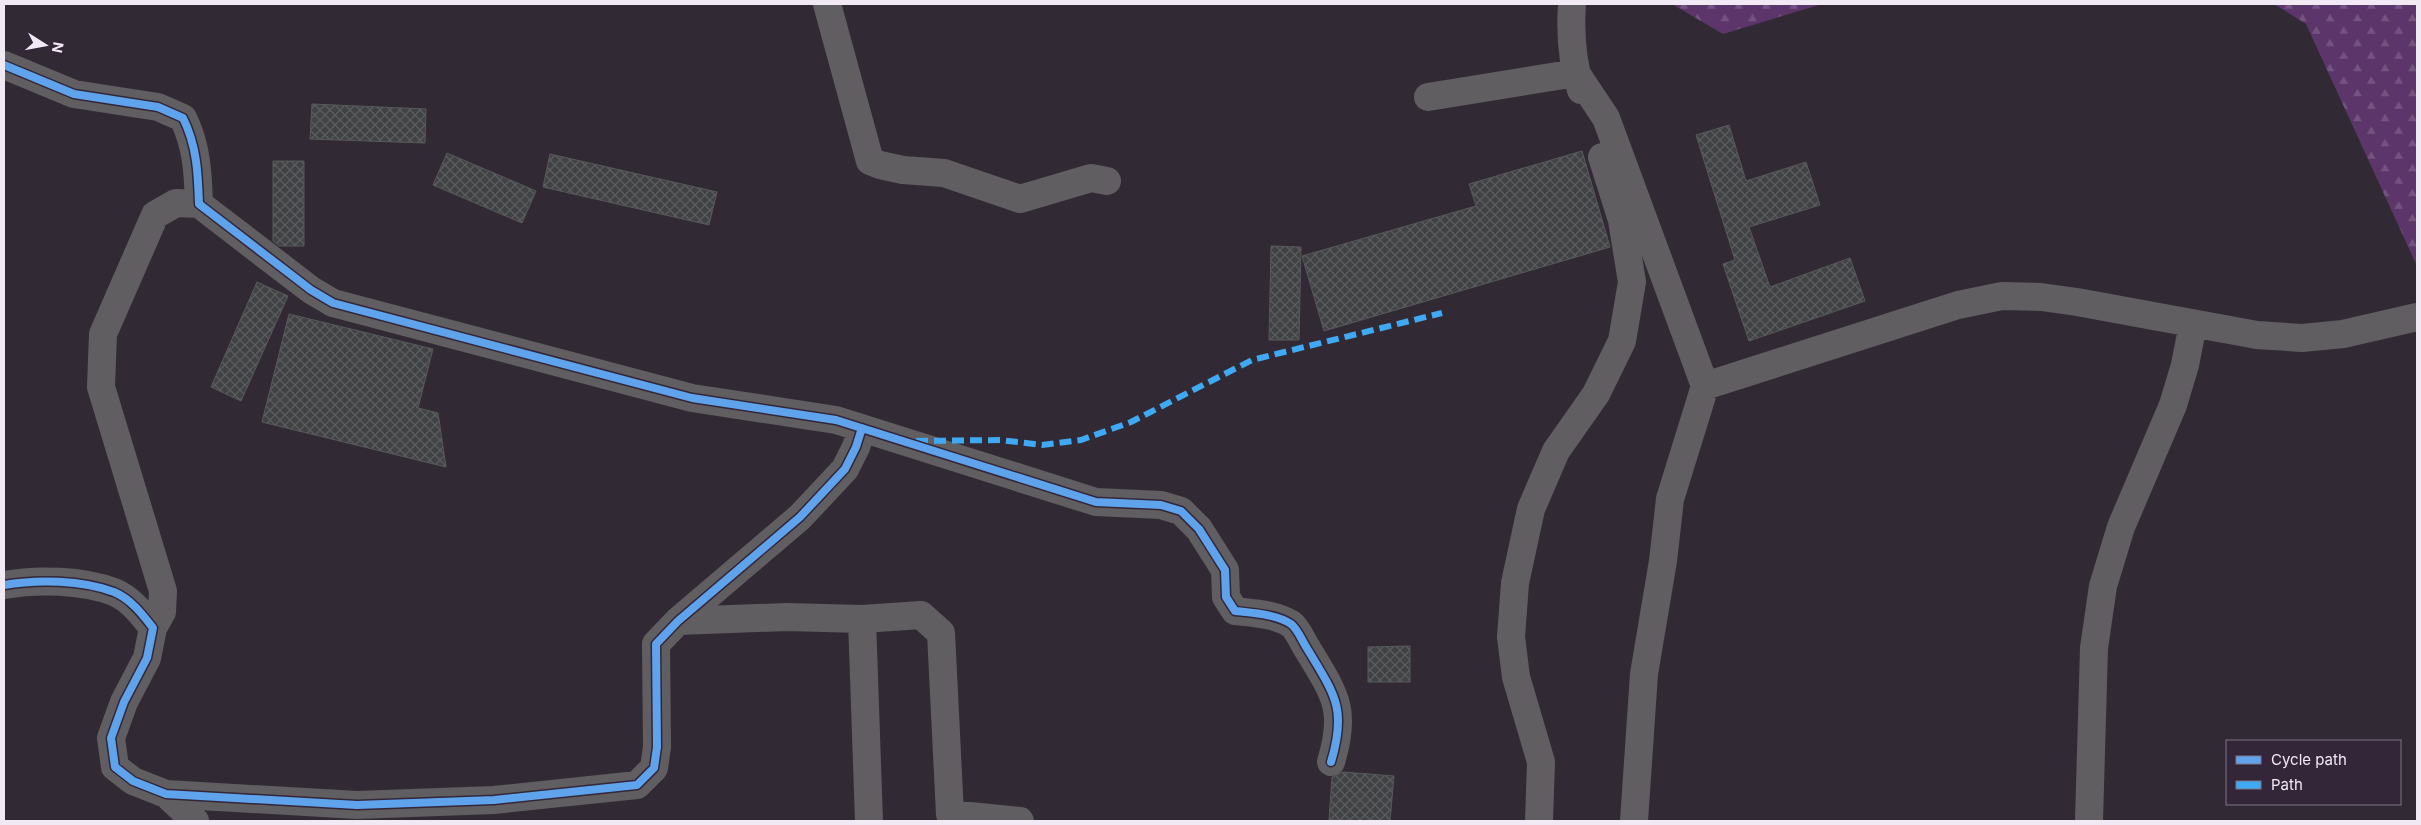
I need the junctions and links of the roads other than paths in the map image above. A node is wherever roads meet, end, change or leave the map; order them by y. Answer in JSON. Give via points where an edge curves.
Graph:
{"nodes":[{"id":1,"x":827,"y":4,"type":"edge"},
{"id":2,"x":1572,"y":4,"type":"edge"},
{"id":3,"x":4,"y":65,"type":"edge"},
{"id":4,"x":1576,"y":73,"type":"junction"},
{"id":5,"x":1428,"y":97,"type":"dead end"},
{"id":6,"x":1107,"y":181,"type":"dead end"},
{"id":7,"x":200,"y":204,"type":"junction"},
{"id":8,"x":2417,"y":317,"type":"edge"},
{"id":9,"x":2193,"y":324,"type":"junction"},
{"id":10,"x":1705,"y":386,"type":"junction"},
{"id":11,"x":862,"y":428,"type":"junction"},
{"id":12,"x":4,"y":585,"type":"edge"},
{"id":13,"x":862,"y":619,"type":"junction"},
{"id":14,"x":678,"y":621,"type":"junction"},
{"id":15,"x":153,"y":628,"type":"junction"},
{"id":16,"x":1331,"y":762,"type":"dead end"},
{"id":17,"x":166,"y":794,"type":"junction"},
{"id":18,"x":194,"y":821,"type":"edge"},
{"id":19,"x":868,"y":821,"type":"edge"},
{"id":20,"x":1020,"y":821,"type":"edge"},
{"id":21,"x":1539,"y":821,"type":"edge"},
{"id":22,"x":1634,"y":821,"type":"edge"},
{"id":23,"x":2089,"y":821,"type":"edge"}],
"edges":[{"from":1,"to":6,"type":"street","via":[[870,161],[903,170],[944,173],[1020,199],[1090,178]]},
{"from":2,"to":4,"type":"street","via":[[1570,28]]},
{"from":3,"to":7,"type":"street","via":[[74,94],[158,107],[183,118],[193,137]]},
{"from":4,"to":5,"type":"street"},
{"from":4,"to":10,"type":"street","via":[[1606,118]]},
{"from":4,"to":21,"type":"street","via":[[1622,220],[1632,282],[1622,341],[1596,394],[1556,451],[1531,509],[1515,583],[1511,638],[1516,677],[1542,762]]},
{"from":7,"to":11,"type":"street","via":[[311,290],[333,302],[692,398],[836,420]]},
{"from":7,"to":15,"type":"street","via":[[176,203],[155,215],[103,334],[101,387],[163,591],[162,612]]},
{"from":8,"to":9,"type":"street","via":[[2343,334],[2302,338],[2256,335]]},
{"from":9,"to":10,"type":"street","via":[[2077,302],[2002,296],[1958,304]]},
{"from":9,"to":23,"type":"street","via":[[2173,405],[2121,526],[2103,586],[2094,648]]},
{"from":10,"to":22,"type":"street","via":[[1670,498],[1644,674]]},
{"from":11,"to":14,"type":"street","via":[[845,469],[800,517]]},
{"from":11,"to":16,"type":"street","via":[[1096,502],[1161,505],[1181,510],[1199,529],[1225,570],[1226,597],[1235,611],[1264,615],[1292,625],[1329,685],[1340,714]]},
{"from":12,"to":15,"type":"street","via":[[21,582],[77,584],[115,592],[138,608]]},
{"from":13,"to":14,"type":"street","via":[[786,617]]},
{"from":13,"to":19,"type":"street"},
{"from":13,"to":20,"type":"street","via":[[921,615],[941,634],[950,814]]},
{"from":14,"to":17,"type":"street","via":[[656,644],[657,747],[654,768],[637,785],[494,800],[358,805]]},
{"from":15,"to":17,"type":"street","via":[[147,658],[110,738],[114,767],[133,781]]},
{"from":17,"to":18,"type":"street"}]}
